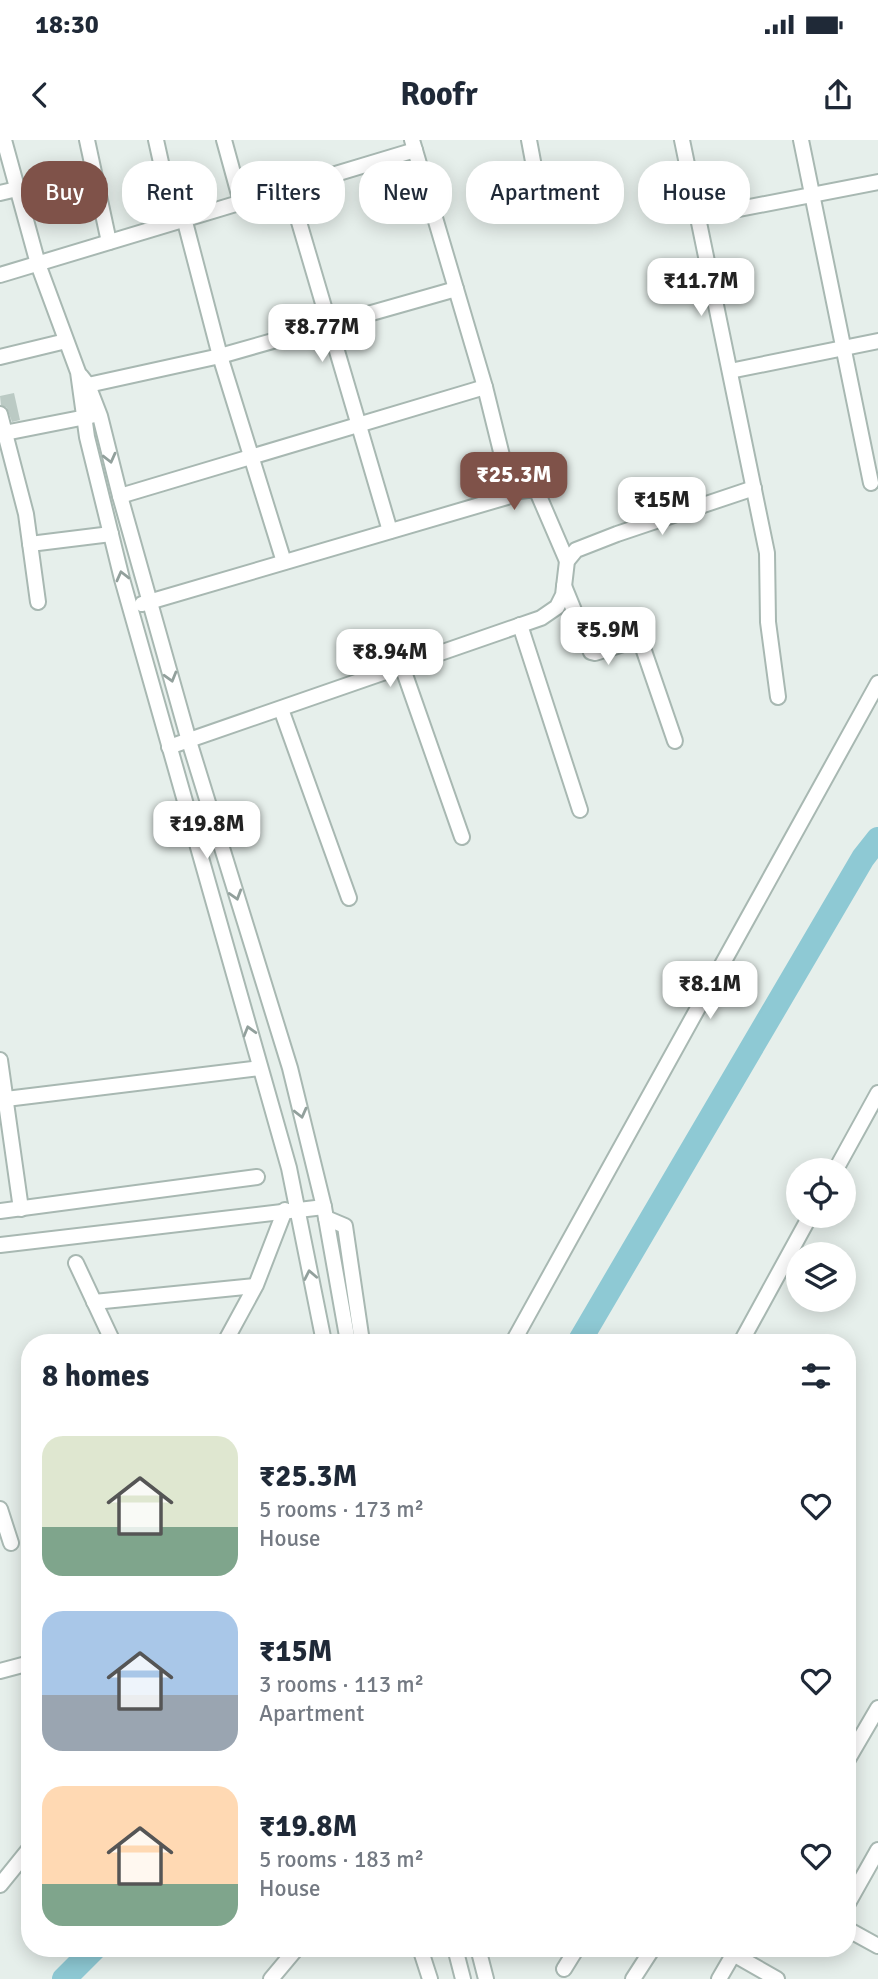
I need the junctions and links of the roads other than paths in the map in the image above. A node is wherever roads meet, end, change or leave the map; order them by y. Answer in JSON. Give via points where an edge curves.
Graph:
{"nodes":[{"id":1,"x":4,"y":140,"type":"edge"},
{"id":2,"x":87,"y":140,"type":"edge"},
{"id":3,"x":156,"y":140,"type":"edge"},
{"id":4,"x":224,"y":140,"type":"edge"},
{"id":5,"x":529,"y":140,"type":"edge"},
{"id":6,"x":682,"y":140,"type":"edge"},
{"id":7,"x":801,"y":140,"type":"edge"},
{"id":8,"x":414,"y":145,"type":"edge"},
{"id":9,"x":162,"y":161,"type":"edge"},
{"id":10,"x":533,"y":161,"type":"edge"},
{"id":11,"x":686,"y":161,"type":"edge"},
{"id":12,"x":231,"y":166,"type":"edge"},
{"id":13,"x":345,"y":169,"type":"edge"},
{"id":14,"x":878,"y":182,"type":"edge"},
{"id":15,"x":17,"y":189,"type":"junction"},
{"id":16,"x":0,"y":193,"type":"edge"},
{"id":17,"x":812,"y":194,"type":"junction"},
{"id":18,"x":750,"y":207,"type":"edge"},
{"id":19,"x":166,"y":224,"type":"edge"},
{"id":20,"x":180,"y":224,"type":"edge"},
{"id":21,"x":300,"y":224,"type":"edge"},
{"id":22,"x":699,"y":224,"type":"edge"},
{"id":23,"x":109,"y":242,"type":"junction"},
{"id":24,"x":38,"y":264,"type":"junction"},
{"id":25,"x":0,"y":275,"type":"edge"},
{"id":26,"x":456,"y":289,"type":"junction"},
{"id":27,"x":329,"y":325,"type":"junction"},
{"id":28,"x":66,"y":341,"type":"junction"},
{"id":29,"x":878,"y":341,"type":"edge"},
{"id":30,"x":844,"y":348,"type":"junction"},
{"id":31,"x":220,"y":356,"type":"junction"},
{"id":32,"x":0,"y":357,"type":"edge"},
{"id":33,"x":730,"y":371,"type":"junction"},
{"id":34,"x":78,"y":372,"type":"junction"},
{"id":35,"x":88,"y":385,"type":"junction"},
{"id":36,"x":485,"y":387,"type":"junction"},
{"id":37,"x":0,"y":414,"type":"edge"},
{"id":38,"x":100,"y":416,"type":"junction"},
{"id":39,"x":83,"y":417,"type":"junction"},
{"id":40,"x":359,"y":426,"type":"junction"},
{"id":41,"x":2,"y":433,"type":"edge"},
{"id":42,"x":250,"y":458,"type":"junction"},
{"id":43,"x":871,"y":483,"type":"dead end"},
{"id":44,"x":754,"y":488,"type":"junction"},
{"id":45,"x":511,"y":492,"type":"junction"},
{"id":46,"x":120,"y":496,"type":"junction"},
{"id":47,"x":390,"y":531,"type":"junction"},
{"id":48,"x":111,"y":534,"type":"junction"},
{"id":49,"x":30,"y":544,"type":"junction"},
{"id":50,"x":567,"y":561,"type":"junction"},
{"id":51,"x":284,"y":562,"type":"junction"},
{"id":52,"x":564,"y":584,"type":"junction"},
{"id":53,"x":38,"y":601,"type":"dead end"},
{"id":54,"x":149,"y":602,"type":"junction"},
{"id":55,"x":130,"y":607,"type":"junction"},
{"id":56,"x":520,"y":625,"type":"junction"},
{"id":57,"x":402,"y":666,"type":"junction"},
{"id":58,"x":878,"y":683,"type":"edge"},
{"id":59,"x":778,"y":697,"type":"dead end"},
{"id":60,"x":281,"y":709,"type":"junction"},
{"id":61,"x":189,"y":741,"type":"junction"},
{"id":62,"x":675,"y":741,"type":"dead end"},
{"id":63,"x":169,"y":747,"type":"junction"},
{"id":64,"x":580,"y":810,"type":"dead end"},
{"id":65,"x":462,"y":837,"type":"dead end"},
{"id":66,"x":349,"y":898,"type":"dead end"},
{"id":67,"x":0,"y":1060,"type":"edge"},
{"id":68,"x":260,"y":1068,"type":"junction"},
{"id":69,"x":878,"y":1093,"type":"edge"},
{"id":70,"x":6,"y":1099,"type":"junction"},
{"id":71,"x":842,"y":1158,"type":"edge"},
{"id":72,"x":257,"y":1177,"type":"dead end"},
{"id":73,"x":21,"y":1209,"type":"junction"},
{"id":74,"x":291,"y":1210,"type":"junction"},
{"id":75,"x":0,"y":1212,"type":"edge"},
{"id":76,"x":325,"y":1212,"type":"junction"},
{"id":77,"x":803,"y":1228,"type":"edge"},
{"id":78,"x":0,"y":1245,"type":"edge"},
{"id":79,"x":76,"y":1264,"type":"dead end"},
{"id":80,"x":255,"y":1286,"type":"junction"},
{"id":81,"x":94,"y":1302,"type":"junction"},
{"id":82,"x":109,"y":1334,"type":"edge"},
{"id":83,"x":229,"y":1334,"type":"edge"},
{"id":84,"x":322,"y":1334,"type":"edge"},
{"id":85,"x":347,"y":1334,"type":"edge"},
{"id":86,"x":361,"y":1334,"type":"edge"},
{"id":87,"x":517,"y":1334,"type":"edge"},
{"id":88,"x":745,"y":1334,"type":"edge"},
{"id":89,"x":0,"y":1509,"type":"edge"},
{"id":90,"x":11,"y":1543,"type":"dead end"},
{"id":91,"x":21,"y":1665,"type":"edge"},
{"id":92,"x":0,"y":1671,"type":"edge"},
{"id":93,"x":878,"y":1708,"type":"edge"},
{"id":94,"x":856,"y":1746,"type":"edge"},
{"id":95,"x":878,"y":1850,"type":"edge"},
{"id":96,"x":21,"y":1859,"type":"edge"},
{"id":97,"x":0,"y":1885,"type":"edge"},
{"id":98,"x":856,"y":1889,"type":"edge"},
{"id":99,"x":856,"y":1934,"type":"edge"},
{"id":100,"x":878,"y":1947,"type":"edge"},
{"id":101,"x":289,"y":1957,"type":"edge"},
{"id":102,"x":423,"y":1957,"type":"edge"},
{"id":103,"x":457,"y":1957,"type":"edge"},
{"id":104,"x":480,"y":1957,"type":"edge"},
{"id":105,"x":571,"y":1957,"type":"edge"},
{"id":106,"x":647,"y":1957,"type":"edge"},
{"id":107,"x":732,"y":1957,"type":"edge"},
{"id":108,"x":744,"y":1957,"type":"edge"},
{"id":109,"x":564,"y":1969,"type":"dead end"},
{"id":110,"x":271,"y":1979,"type":"edge"},
{"id":111,"x":430,"y":1979,"type":"edge"},
{"id":112,"x":463,"y":1979,"type":"edge"},
{"id":113,"x":486,"y":1979,"type":"edge"},
{"id":114,"x":633,"y":1979,"type":"edge"},
{"id":115,"x":719,"y":1979,"type":"edge"},
{"id":116,"x":777,"y":1979,"type":"edge"}],
"edges":[{"from":1,"to":15,"type":"street"},
{"from":2,"to":23,"type":"street"},
{"from":3,"to":9,"type":"street"},
{"from":4,"to":12,"type":"street"},
{"from":5,"to":10,"type":"street"},
{"from":6,"to":11,"type":"street"},
{"from":7,"to":17,"type":"street"},
{"from":8,"to":13,"type":"street"},
{"from":8,"to":26,"type":"street"},
{"from":14,"to":17,"type":"street"},
{"from":15,"to":16,"type":"street"},
{"from":15,"to":24,"type":"street"},
{"from":17,"to":18,"type":"street"},
{"from":17,"to":30,"type":"street"},
{"from":19,"to":23,"type":"street"},
{"from":20,"to":31,"type":"street"},
{"from":21,"to":27,"type":"street"},
{"from":22,"to":33,"type":"street"},
{"from":23,"to":24,"type":"street"},
{"from":24,"to":25,"type":"street"},
{"from":24,"to":28,"type":"street"},
{"from":26,"to":27,"type":"street"},
{"from":26,"to":36,"type":"street"},
{"from":27,"to":31,"type":"street"},
{"from":27,"to":40,"type":"street"},
{"from":28,"to":32,"type":"street"},
{"from":28,"to":34,"type":"street"},
{"from":29,"to":30,"type":"street"},
{"from":30,"to":33,"type":"street"},
{"from":30,"to":43,"type":"street"},
{"from":31,"to":35,"type":"street"},
{"from":31,"to":42,"type":"street"},
{"from":33,"to":44,"type":"street"},
{"from":34,"to":35,"type":"street"},
{"from":34,"to":39,"type":"street"},
{"from":35,"to":38,"type":"street"},
{"from":36,"to":40,"type":"street"},
{"from":36,"to":45,"type":"street"},
{"from":37,"to":41,"type":"street"},
{"from":38,"to":39,"type":"street"},
{"from":38,"to":46,"type":"street","one_way":true},
{"from":39,"to":41,"type":"street"},
{"from":39,"to":48,"type":"street"},
{"from":40,"to":42,"type":"street"},
{"from":40,"to":47,"type":"street"},
{"from":41,"to":49,"type":"street"},
{"from":42,"to":46,"type":"street"},
{"from":42,"to":51,"type":"street"},
{"from":44,"to":50,"type":"street","via":[[576,550]]},
{"from":44,"to":59,"type":"street","via":[[767,553],[768,622]]},
{"from":45,"to":47,"type":"street"},
{"from":45,"to":50,"type":"street","via":[[536,489]]},
{"from":46,"to":54,"type":"street"},
{"from":47,"to":51,"type":"street"},
{"from":48,"to":49,"type":"street"},
{"from":55,"to":48,"type":"street","one_way":true},
{"from":49,"to":53,"type":"street"},
{"from":50,"to":52,"type":"street"},
{"from":51,"to":54,"type":"street"},
{"from":52,"to":56,"type":"street","via":[[557,607]]},
{"from":52,"to":62,"type":"street","via":[[591,652],[633,641],[642,645]]},
{"from":54,"to":55,"type":"street"},
{"from":54,"to":61,"type":"street","one_way":true},
{"from":55,"to":63,"type":"street"},
{"from":56,"to":57,"type":"street"},
{"from":56,"to":64,"type":"street"},
{"from":57,"to":60,"type":"street"},
{"from":57,"to":65,"type":"street"},
{"from":58,"to":87,"type":"street"},
{"from":60,"to":61,"type":"street"},
{"from":60,"to":66,"type":"street"},
{"from":61,"to":63,"type":"street"},
{"from":61,"to":76,"type":"street","one_way":true,"via":[[289,1068]]},
{"from":68,"to":63,"type":"street","one_way":true},
{"from":67,"to":70,"type":"street"},
{"from":68,"to":70,"type":"street"},
{"from":68,"to":74,"type":"street"},
{"from":69,"to":71,"type":"street"},
{"from":70,"to":73,"type":"street"},
{"from":72,"to":73,"type":"street"},
{"from":73,"to":75,"type":"street"},
{"from":74,"to":76,"type":"street"},
{"from":74,"to":78,"type":"street"},
{"from":74,"to":80,"type":"street"},
{"from":84,"to":74,"type":"street","one_way":true},
{"from":76,"to":85,"type":"street"},
{"from":76,"to":86,"type":"street","via":[[345,1226]]},
{"from":77,"to":88,"type":"street"},
{"from":79,"to":81,"type":"street"},
{"from":80,"to":81,"type":"street"},
{"from":80,"to":83,"type":"street"},
{"from":81,"to":82,"type":"street"},
{"from":89,"to":90,"type":"street"},
{"from":91,"to":92,"type":"street"},
{"from":93,"to":94,"type":"street"},
{"from":95,"to":98,"type":"street"},
{"from":96,"to":97,"type":"street"},
{"from":99,"to":100,"type":"street"},
{"from":101,"to":110,"type":"street"},
{"from":102,"to":111,"type":"street"},
{"from":103,"to":112,"type":"street"},
{"from":104,"to":113,"type":"street"},
{"from":105,"to":109,"type":"street"},
{"from":106,"to":114,"type":"street"},
{"from":107,"to":115,"type":"street"},
{"from":108,"to":116,"type":"street"}]}
